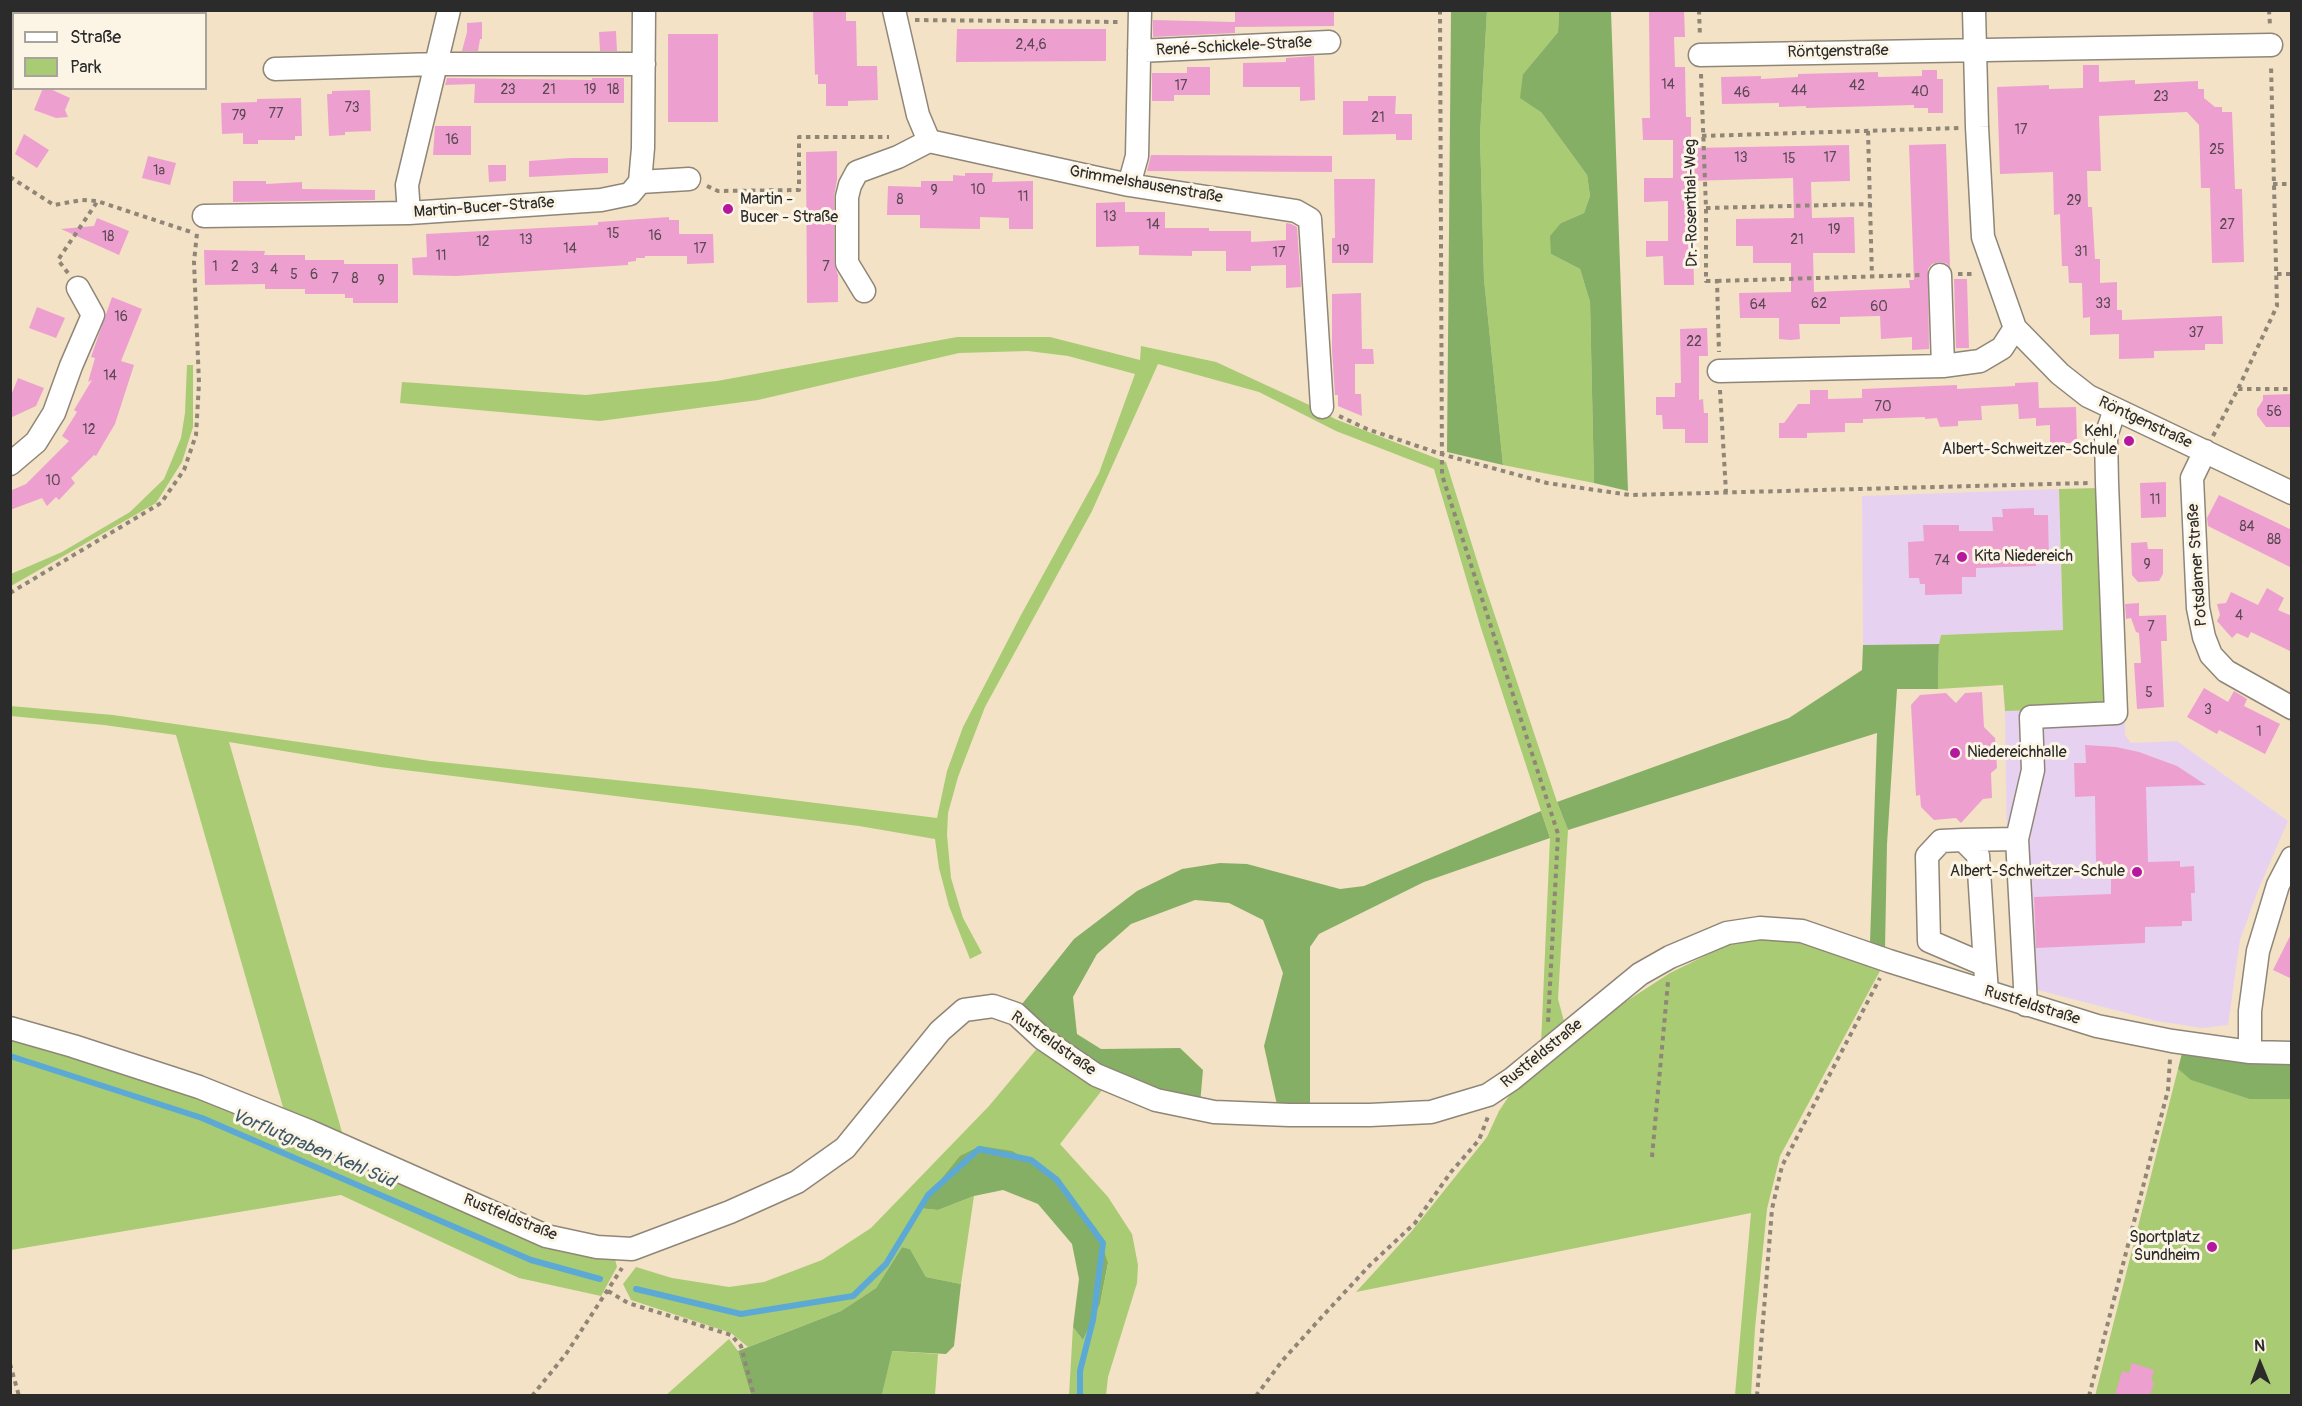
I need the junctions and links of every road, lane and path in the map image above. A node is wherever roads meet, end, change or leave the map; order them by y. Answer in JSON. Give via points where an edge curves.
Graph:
{"nodes":[{"id":1,"x":449,"y":10,"type":"edge"},
{"id":2,"x":644,"y":10,"type":"edge"},
{"id":3,"x":1440,"y":10,"type":"edge"},
{"id":4,"x":1699,"y":10,"type":"edge"},
{"id":5,"x":1974,"y":10,"type":"edge"},
{"id":6,"x":2269,"y":10,"type":"edge"},
{"id":7,"x":895,"y":15,"type":"edge"},
{"id":8,"x":1140,"y":16,"type":"edge"},
{"id":9,"x":1329,"y":42,"type":"dead end"},
{"id":10,"x":2271,"y":45,"type":"junction"},
{"id":11,"x":1976,"y":49,"type":"junction"},
{"id":12,"x":1139,"y":51,"type":"junction"},
{"id":13,"x":1700,"y":55,"type":"junction"},
{"id":14,"x":437,"y":64,"type":"junction"},
{"id":15,"x":644,"y":64,"type":"junction"},
{"id":16,"x":275,"y":69,"type":"dead end"},
{"id":17,"x":1977,"y":127,"type":"junction"},
{"id":18,"x":1868,"y":131,"type":"junction"},
{"id":19,"x":1702,"y":136,"type":"junction"},
{"id":20,"x":897,"y":137,"type":"dead end"},
{"id":21,"x":929,"y":141,"type":"junction"},
{"id":22,"x":10,"y":177,"type":"edge"},
{"id":23,"x":689,"y":179,"type":"joint"},
{"id":24,"x":640,"y":183,"type":"junction"},
{"id":25,"x":2273,"y":184,"type":"junction"},
{"id":26,"x":2292,"y":184,"type":"edge"},
{"id":27,"x":1129,"y":185,"type":"junction"},
{"id":28,"x":97,"y":201,"type":"junction"},
{"id":29,"x":1871,"y":204,"type":"junction"},
{"id":30,"x":1706,"y":208,"type":"junction"},
{"id":31,"x":409,"y":213,"type":"junction"},
{"id":32,"x":200,"y":225,"type":"junction"},
{"id":33,"x":1996,"y":273,"type":"junction"},
{"id":34,"x":2277,"y":274,"type":"junction"},
{"id":35,"x":2292,"y":274,"type":"edge"},
{"id":36,"x":1940,"y":275,"type":"junction"},
{"id":37,"x":1872,"y":277,"type":"junction"},
{"id":38,"x":1717,"y":281,"type":"junction"},
{"id":39,"x":78,"y":288,"type":"joint"},
{"id":40,"x":864,"y":291,"type":"dead end"},
{"id":41,"x":2016,"y":328,"type":"junction"},
{"id":42,"x":1943,"y":366,"type":"junction"},
{"id":43,"x":1719,"y":371,"type":"junction"},
{"id":44,"x":2238,"y":389,"type":"junction"},
{"id":45,"x":2292,"y":389,"type":"edge"},
{"id":46,"x":1322,"y":407,"type":"joint"},
{"id":47,"x":2115,"y":409,"type":"junction"},
{"id":48,"x":2205,"y":451,"type":"junction"},
{"id":49,"x":1441,"y":454,"type":"junction"},
{"id":50,"x":10,"y":464,"type":"edge"},
{"id":51,"x":2107,"y":483,"type":"junction"},
{"id":52,"x":1726,"y":492,"type":"junction"},
{"id":53,"x":2292,"y":493,"type":"edge"},
{"id":54,"x":10,"y":593,"type":"edge"},
{"id":55,"x":2292,"y":708,"type":"edge"},
{"id":56,"x":2017,"y":839,"type":"junction"},
{"id":57,"x":1963,"y":840,"type":"junction"},
{"id":58,"x":2292,"y":858,"type":"edge"},
{"id":59,"x":1670,"y":957,"type":"junction"},
{"id":60,"x":1889,"y":961,"type":"junction"},
{"id":61,"x":1985,"y":965,"type":"junction"},
{"id":62,"x":1987,"y":992,"type":"junction"},
{"id":63,"x":2026,"y":1005,"type":"junction"},
{"id":64,"x":10,"y":1028,"type":"edge"},
{"id":65,"x":2172,"y":1041,"type":"junction"},
{"id":66,"x":1549,"y":1049,"type":"junction"},
{"id":67,"x":2250,"y":1052,"type":"junction"},
{"id":68,"x":2292,"y":1053,"type":"edge"},
{"id":69,"x":1488,"y":1095,"type":"junction"},
{"id":70,"x":1652,"y":1157,"type":"dead end"},
{"id":71,"x":632,"y":1249,"type":"junction"},
{"id":72,"x":608,"y":1291,"type":"junction"},
{"id":73,"x":10,"y":1364,"type":"edge"},
{"id":74,"x":18,"y":1395,"type":"edge"},
{"id":75,"x":532,"y":1395,"type":"edge"},
{"id":76,"x":754,"y":1395,"type":"edge"},
{"id":77,"x":1256,"y":1395,"type":"edge"},
{"id":78,"x":1757,"y":1395,"type":"edge"},
{"id":79,"x":2089,"y":1395,"type":"edge"}],
"edges":[{"from":1,"to":14,"type":"street"},
{"from":2,"to":15,"type":"street"},
{"from":3,"to":49,"type":"path"},
{"from":4,"to":13,"type":"path","name":"Dr.-Rosenthal-Weg"},
{"from":5,"to":11,"type":"street","name":"Röntgenstraße"},
{"from":6,"to":10,"type":"path"},
{"from":7,"to":8,"type":"path"},
{"from":7,"to":21,"type":"street","via":[[918,115]]},
{"from":8,"to":12,"type":"street","name":"René-Schickele-Straße"},
{"from":9,"to":12,"type":"street","name":"René-Schickele-Straße"},
{"from":10,"to":11,"type":"street","name":"Röntgenstraße"},
{"from":10,"to":25,"type":"path"},
{"from":11,"to":13,"type":"street","name":"Röntgenstraße"},
{"from":11,"to":17,"type":"street","name":"Röntgenstraße"},
{"from":12,"to":27,"type":"street","name":"René-Schickele-Straße","via":[[1137,156]]},
{"from":13,"to":19,"type":"path","name":"Dr.-Rosenthal-Weg"},
{"from":14,"to":15,"type":"street"},
{"from":14,"to":16,"type":"street"},
{"from":14,"to":31,"type":"street","via":[[407,185]]},
{"from":15,"to":24,"type":"street"},
{"from":17,"to":18,"type":"path"},
{"from":17,"to":33,"type":"street","name":"Röntgenstraße","via":[[1983,237]]},
{"from":18,"to":19,"type":"path"},
{"from":18,"to":29,"type":"path"},
{"from":19,"to":30,"type":"path","name":"Dr.-Rosenthal-Weg"},
{"from":20,"to":23,"type":"path","via":[[799,137],[799,190],[718,191]]},
{"from":21,"to":27,"type":"street","name":"Grimmelshausenstraße"},
{"from":21,"to":40,"type":"street","via":[[857,172],[850,184],[848,263]]},
{"from":22,"to":28,"type":"path","via":[[54,205]]},
{"from":23,"to":24,"type":"street"},
{"from":24,"to":31,"type":"street","name":"Martin-Bucer-Straße","via":[[630,194],[601,200]]},
{"from":25,"to":26,"type":"path"},
{"from":25,"to":34,"type":"path"},
{"from":27,"to":46,"type":"street","name":"Grimmelshausenstraße","via":[[1296,211],[1310,219]]},
{"from":28,"to":32,"type":"path"},
{"from":28,"to":39,"type":"path","via":[[58,260]]},
{"from":29,"to":30,"type":"path"},
{"from":29,"to":37,"type":"path"},
{"from":30,"to":38,"type":"path","name":"Dr.-Rosenthal-Weg","via":[[1706,280]]},
{"from":31,"to":32,"type":"street","name":"Martin-Bucer-Straße"},
{"from":32,"to":54,"type":"path","via":[[194,262],[199,383],[196,435],[184,470],[161,503]]},
{"from":33,"to":36,"type":"path"},
{"from":33,"to":41,"type":"street","name":"Röntgenstraße"},
{"from":34,"to":35,"type":"path"},
{"from":34,"to":44,"type":"path","via":[[2277,306]]},
{"from":36,"to":37,"type":"path"},
{"from":36,"to":42,"type":"street"},
{"from":37,"to":38,"type":"path"},
{"from":38,"to":43,"type":"path","name":"Dr.-Rosenthal-Weg"},
{"from":39,"to":50,"type":"street","via":[[93,315],[54,413],[36,442]]},
{"from":41,"to":42,"type":"street","via":[[2002,348],[1980,361]]},
{"from":41,"to":47,"type":"street","name":"Röntgenstraße","via":[[2060,374],[2088,396]]},
{"from":42,"to":43,"type":"street"},
{"from":43,"to":52,"type":"path","name":"Dr.-Rosenthal-Weg"},
{"from":44,"to":45,"type":"path"},
{"from":44,"to":48,"type":"path"},
{"from":46,"to":49,"type":"path","via":[[1367,429]]},
{"from":47,"to":48,"type":"street","name":"Röntgenstraße"},
{"from":47,"to":51,"type":"street","via":[[2106,436]]},
{"from":48,"to":53,"type":"street","name":"Röntgenstraße"},
{"from":48,"to":55,"type":"street","name":"Potsdamer Straße","via":[[2192,478],[2198,608],[2204,637],[2211,655],[2226,671]]},
{"from":49,"to":52,"type":"path","via":[[1547,483],[1630,495]]},
{"from":49,"to":66,"type":"path","via":[[1442,475],[1558,834]]},
{"from":51,"to":52,"type":"path"},
{"from":51,"to":56,"type":"street","via":[[2116,713],[2031,717],[2033,770]]},
{"from":56,"to":57,"type":"street"},
{"from":56,"to":63,"type":"street"},
{"from":57,"to":61,"type":"street","via":[[1978,855]]},
{"from":57,"to":61,"type":"street","via":[[1941,841],[1927,856],[1929,941]]},
{"from":58,"to":67,"type":"street","via":[[2278,885],[2258,951],[2250,1011]]},
{"from":59,"to":60,"type":"street","name":"Rustfeldstraße","via":[[1727,933],[1760,928],[1802,931]]},
{"from":59,"to":66,"type":"street","name":"Rustfeldstraße","via":[[1640,974]]},
{"from":59,"to":70,"type":"path"},
{"from":60,"to":62,"type":"street","name":"Rustfeldstraße"},
{"from":60,"to":78,"type":"path","via":[[1782,1166],[1772,1209]]},
{"from":61,"to":62,"type":"street"},
{"from":62,"to":63,"type":"street","name":"Rustfeldstraße"},
{"from":63,"to":65,"type":"street","name":"Rustfeldstraße","via":[[2097,1026]]},
{"from":64,"to":71,"type":"street","name":"Rustfeldstraße","via":[[199,1087],[546,1236],[597,1247]]},
{"from":65,"to":67,"type":"street","name":"Rustfeldstraße"},
{"from":65,"to":79,"type":"path","via":[[2168,1090]]},
{"from":66,"to":69,"type":"street","name":"Rustfeldstraße"},
{"from":67,"to":68,"type":"street","name":"Rustfeldstraße"},
{"from":69,"to":71,"type":"street","name":"Rustfeldstraße","via":[[1431,1112],[1214,1112],[1156,1100],[1096,1075],[1043,1039],[1016,1014],[993,1006],[964,1010],[940,1030],[845,1148],[797,1182]]},
{"from":69,"to":77,"type":"path","via":[[1490,1113],[1479,1140],[1415,1223],[1319,1320]]},
{"from":71,"to":72,"type":"path"},
{"from":72,"to":75,"type":"path","via":[[566,1354]]},
{"from":72,"to":76,"type":"path","via":[[628,1303],[732,1335],[741,1346]]},
{"from":73,"to":74,"type":"path"}]}
